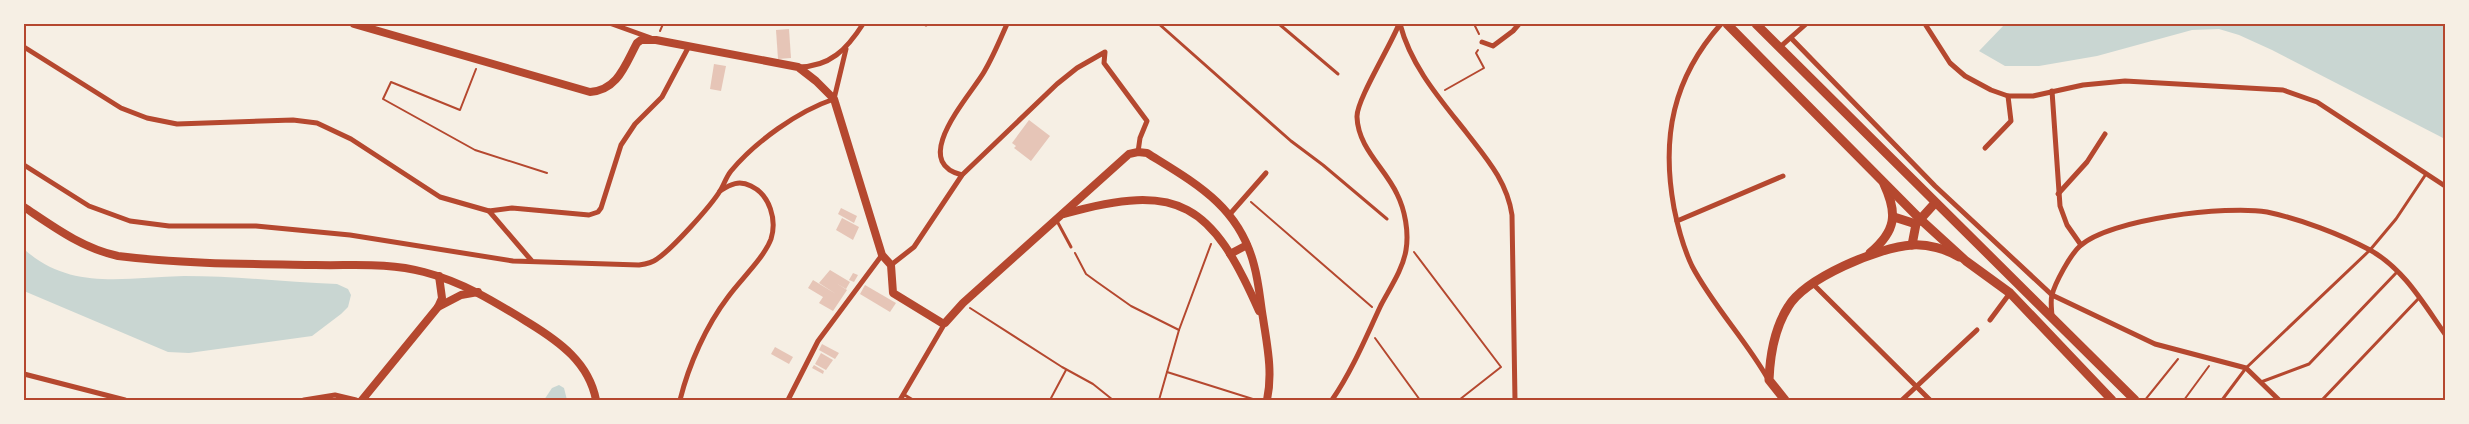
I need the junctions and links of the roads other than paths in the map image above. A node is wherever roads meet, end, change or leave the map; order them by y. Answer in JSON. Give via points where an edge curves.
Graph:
{"nodes":[{"id":1,"x":354,"y":24,"type":"edge"},
{"id":2,"x":612,"y":24,"type":"edge"},
{"id":3,"x":863,"y":24,"type":"edge"},
{"id":4,"x":1007,"y":24,"type":"edge"},
{"id":5,"x":1159,"y":24,"type":"edge"},
{"id":6,"x":1279,"y":24,"type":"edge"},
{"id":7,"x":1399,"y":24,"type":"edge"},
{"id":8,"x":1519,"y":24,"type":"edge"},
{"id":9,"x":1721,"y":24,"type":"edge"},
{"id":10,"x":1727,"y":24,"type":"edge"},
{"id":11,"x":1756,"y":24,"type":"edge"},
{"id":12,"x":1806,"y":24,"type":"edge"},
{"id":13,"x":1925,"y":24,"type":"edge"},
{"id":14,"x":1791,"y":38,"type":"junction"},
{"id":15,"x":656,"y":40,"type":"junction"},
{"id":16,"x":1482,"y":42,"type":"road end"},
{"id":17,"x":24,"y":48,"type":"edge"},
{"id":18,"x":688,"y":48,"type":"junction"},
{"id":19,"x":1779,"y":48,"type":"junction"},
{"id":20,"x":846,"y":49,"type":"junction"},
{"id":21,"x":798,"y":67,"type":"junction"},
{"id":22,"x":1338,"y":74,"type":"dead end"},
{"id":23,"x":2052,"y":91,"type":"junction"},
{"id":24,"x":2008,"y":96,"type":"junction"},
{"id":25,"x":834,"y":99,"type":"junction"},
{"id":26,"x":2104,"y":134,"type":"dead end"},
{"id":27,"x":1985,"y":148,"type":"dead end"},
{"id":28,"x":1138,"y":152,"type":"junction"},
{"id":29,"x":24,"y":164,"type":"edge"},
{"id":30,"x":1266,"y":172,"type":"dead end"},
{"id":31,"x":2426,"y":173,"type":"junction"},
{"id":32,"x":962,"y":174,"type":"junction"},
{"id":33,"x":1782,"y":176,"type":"dead end"},
{"id":34,"x":1884,"y":183,"type":"junction"},
{"id":35,"x":2445,"y":186,"type":"edge"},
{"id":36,"x":720,"y":192,"type":"junction"},
{"id":37,"x":2058,"y":194,"type":"junction"},
{"id":38,"x":1936,"y":203,"type":"junction"},
{"id":39,"x":24,"y":207,"type":"edge"},
{"id":40,"x":489,"y":211,"type":"junction"},
{"id":41,"x":1230,"y":214,"type":"junction"},
{"id":42,"x":1060,"y":217,"type":"junction"},
{"id":43,"x":1894,"y":217,"type":"junction"},
{"id":44,"x":1387,"y":219,"type":"dead end"},
{"id":45,"x":1677,"y":221,"type":"junction"},
{"id":46,"x":1918,"y":222,"type":"junction"},
{"id":47,"x":1247,"y":245,"type":"junction"},
{"id":48,"x":1912,"y":245,"type":"junction"},
{"id":49,"x":2081,"y":245,"type":"junction"},
{"id":50,"x":1071,"y":247,"type":"road end"},
{"id":51,"x":2370,"y":250,"type":"junction"},
{"id":52,"x":1230,"y":254,"type":"junction"},
{"id":53,"x":882,"y":255,"type":"junction"},
{"id":54,"x":1868,"y":255,"type":"junction"},
{"id":55,"x":531,"y":260,"type":"junction"},
{"id":56,"x":1966,"y":261,"type":"junction"},
{"id":57,"x":891,"y":265,"type":"junction"},
{"id":58,"x":2398,"y":271,"type":"junction"},
{"id":59,"x":439,"y":276,"type":"junction"},
{"id":60,"x":1812,"y":283,"type":"junction"},
{"id":61,"x":478,"y":292,"type":"junction"},
{"id":62,"x":2010,"y":293,"type":"junction"},
{"id":63,"x":2052,"y":295,"type":"junction"},
{"id":64,"x":2420,"y":298,"type":"junction"},
{"id":65,"x":438,"y":307,"type":"junction"},
{"id":66,"x":2052,"y":318,"type":"junction"},
{"id":67,"x":1263,"y":320,"type":"junction"},
{"id":68,"x":1990,"y":320,"type":"dead end"},
{"id":69,"x":945,"y":323,"type":"junction"},
{"id":70,"x":1978,"y":330,"type":"dead end"},
{"id":71,"x":2445,"y":334,"type":"edge"},
{"id":72,"x":2246,"y":368,"type":"junction"},
{"id":73,"x":24,"y":374,"type":"edge"},
{"id":74,"x":1769,"y":380,"type":"junction"},
{"id":75,"x":2261,"y":382,"type":"junction"},
{"id":76,"x":1916,"y":386,"type":"junction"},
{"id":77,"x":903,"y":394,"type":"junction"},
{"id":78,"x":125,"y":400,"type":"edge"},
{"id":79,"x":304,"y":400,"type":"edge"},
{"id":80,"x":356,"y":400,"type":"edge"},
{"id":81,"x":362,"y":400,"type":"edge"},
{"id":82,"x":596,"y":400,"type":"edge"},
{"id":83,"x":680,"y":400,"type":"edge"},
{"id":84,"x":788,"y":400,"type":"edge"},
{"id":85,"x":900,"y":400,"type":"edge"},
{"id":86,"x":913,"y":400,"type":"edge"},
{"id":87,"x":1267,"y":400,"type":"edge"},
{"id":88,"x":1332,"y":400,"type":"edge"},
{"id":89,"x":1515,"y":400,"type":"edge"},
{"id":90,"x":1784,"y":400,"type":"edge"},
{"id":91,"x":1902,"y":400,"type":"edge"},
{"id":92,"x":1930,"y":400,"type":"edge"},
{"id":93,"x":2112,"y":400,"type":"edge"},
{"id":94,"x":2135,"y":400,"type":"edge"},
{"id":95,"x":2222,"y":400,"type":"edge"},
{"id":96,"x":2279,"y":400,"type":"edge"},
{"id":97,"x":2322,"y":400,"type":"edge"}],
"edges":[{"from":1,"to":15,"type":"street","via":[[595,92],[616,80],[638,41]]},
{"from":2,"to":15,"type":"street"},
{"from":3,"to":20,"type":"street"},
{"from":4,"to":32,"type":"street","via":[[984,72],[942,136],[944,165],[952,172]]},
{"from":5,"to":44,"type":"lane","via":[[1291,141]]},
{"from":6,"to":22,"type":"lane"},
{"from":7,"to":88,"type":"street","via":[[1360,105],[1357,118],[1366,148],[1398,195],[1407,242],[1404,260]]},
{"from":7,"to":89,"type":"street","via":[[1409,50],[1436,95],[1488,160],[1502,181],[1509,200],[1512,215]]},
{"from":8,"to":16,"type":"street","via":[[1493,46]]},
{"from":9,"to":45,"type":"street","via":[[1704,43],[1689,68],[1676,103],[1668,148],[1670,185]]},
{"from":10,"to":34,"type":"main road"},
{"from":11,"to":19,"type":"main road"},
{"from":12,"to":14,"type":"street"},
{"from":13,"to":24,"type":"street","via":[[1950,63],[1965,76]]},
{"from":14,"to":19,"type":"street"},
{"from":14,"to":63,"type":"street","via":[[1935,186]]},
{"from":15,"to":18,"type":"street"},
{"from":17,"to":40,"type":"street","via":[[130,113],[177,124],[293,120],[316,123],[351,139],[440,197]]},
{"from":18,"to":21,"type":"street"},
{"from":18,"to":40,"type":"street","via":[[662,97],[635,124],[621,145],[598,212],[512,208]]},
{"from":19,"to":38,"type":"main road"},
{"from":20,"to":21,"type":"street","via":[[822,64]]},
{"from":20,"to":25,"type":"street"},
{"from":21,"to":25,"type":"street"},
{"from":23,"to":24,"type":"street","via":[[2033,96]]},
{"from":23,"to":31,"type":"street","via":[[2125,81],[2283,90],[2317,102]]},
{"from":23,"to":37,"type":"street"},
{"from":24,"to":27,"type":"street","via":[[2011,121]]},
{"from":25,"to":36,"type":"street","via":[[819,104],[778,129],[732,171]]},
{"from":25,"to":53,"type":"street"},
{"from":26,"to":37,"type":"street","via":[[2087,162]]},
{"from":28,"to":32,"type":"street","via":[[1147,123],[1104,63],[1105,52],[1077,68],[1030,108]]},
{"from":28,"to":41,"type":"street","via":[[1148,153],[1196,184]]},
{"from":28,"to":42,"type":"street","via":[[1129,154]]},
{"from":29,"to":55,"type":"street","via":[[89,206],[130,221],[169,226],[256,226],[350,235],[513,261]]},
{"from":30,"to":41,"type":"street"},
{"from":31,"to":35,"type":"street"},
{"from":31,"to":51,"type":"lane","via":[[2396,219]]},
{"from":32,"to":57,"type":"street","via":[[914,247]]},
{"from":33,"to":45,"type":"street"},
{"from":34,"to":43,"type":"main road","via":[[1894,204]]},
{"from":34,"to":46,"type":"main road"},
{"from":36,"to":55,"type":"street","via":[[670,249],[652,262],[630,266]]},
{"from":36,"to":83,"type":"street","via":[[736,182],[757,189],[770,206],[772,235],[766,249],[706,330]]},
{"from":37,"to":49,"type":"street","via":[[2065,220]]},
{"from":38,"to":46,"type":"main road"},
{"from":38,"to":66,"type":"main road"},
{"from":39,"to":59,"type":"street","via":[[78,242],[118,256],[389,266]]},
{"from":40,"to":55,"type":"street"},
{"from":41,"to":47,"type":"street"},
{"from":42,"to":50,"type":"lane"},
{"from":42,"to":52,"type":"street","via":[[1117,200],[1172,202],[1201,218],[1216,232]]},
{"from":42,"to":69,"type":"street"},
{"from":43,"to":46,"type":"main road"},
{"from":43,"to":54,"type":"main road","via":[[1887,233]]},
{"from":45,"to":74,"type":"street","via":[[1692,266]]},
{"from":46,"to":48,"type":"main road"},
{"from":46,"to":56,"type":"main road"},
{"from":47,"to":52,"type":"street"},
{"from":47,"to":67,"type":"street","via":[[1254,264]]},
{"from":48,"to":54,"type":"main road"},
{"from":48,"to":56,"type":"main road","via":[[1938,248]]},
{"from":49,"to":51,"type":"street","via":[[2096,236],[2134,224],[2231,209],[2297,219]]},
{"from":49,"to":63,"type":"street","via":[[2066,265]]},
{"from":51,"to":58,"type":"street"},
{"from":51,"to":72,"type":"lane"},
{"from":52,"to":67,"type":"street"},
{"from":53,"to":57,"type":"street"},
{"from":53,"to":84,"type":"street","via":[[818,341]]},
{"from":54,"to":60,"type":"main road"},
{"from":56,"to":62,"type":"main road"},
{"from":57,"to":69,"type":"street","via":[[895,295],[938,322]]},
{"from":58,"to":64,"type":"street"},
{"from":58,"to":75,"type":"lane","via":[[2309,364]]},
{"from":59,"to":61,"type":"street"},
{"from":59,"to":65,"type":"street","via":[[442,298]]},
{"from":60,"to":74,"type":"main road","via":[[1798,294],[1783,318],[1770,357]]},
{"from":60,"to":76,"type":"street"},
{"from":61,"to":65,"type":"street","via":[[461,295]]},
{"from":61,"to":82,"type":"street","via":[[541,330],[575,356],[586,370]]},
{"from":62,"to":68,"type":"street"},
{"from":62,"to":93,"type":"main road"},
{"from":63,"to":66,"type":"street"},
{"from":63,"to":72,"type":"street","via":[[2155,344]]},
{"from":64,"to":71,"type":"street"},
{"from":64,"to":97,"type":"lane"},
{"from":65,"to":81,"type":"street"},
{"from":66,"to":94,"type":"main road"},
{"from":67,"to":87,"type":"street","via":[[1270,359]]},
{"from":69,"to":77,"type":"street"},
{"from":70,"to":76,"type":"street"},
{"from":72,"to":75,"type":"street"},
{"from":72,"to":95,"type":"lane"},
{"from":73,"to":78,"type":"street"},
{"from":74,"to":90,"type":"main road"},
{"from":75,"to":96,"type":"street"},
{"from":76,"to":91,"type":"street"},
{"from":76,"to":92,"type":"street"},
{"from":77,"to":85,"type":"street"},
{"from":77,"to":86,"type":"lane"},
{"from":79,"to":80,"type":"street","via":[[335,395]]}]}
